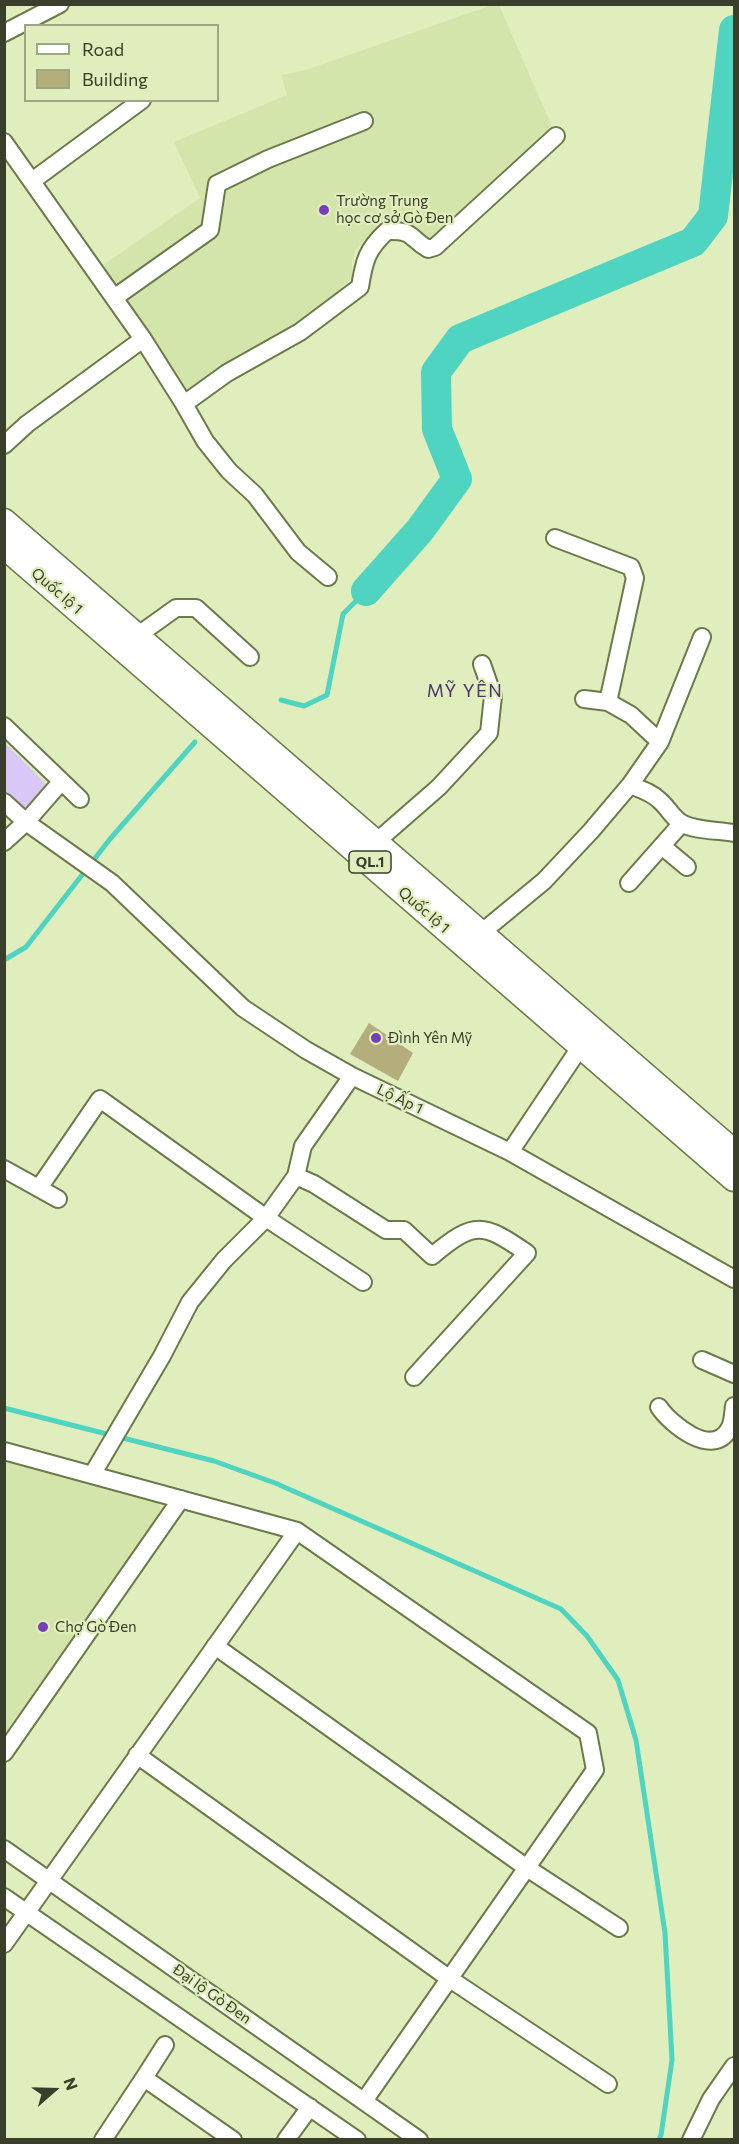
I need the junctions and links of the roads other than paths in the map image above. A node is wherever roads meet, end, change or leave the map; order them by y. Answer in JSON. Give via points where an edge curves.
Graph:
{"nodes":[{"id":1,"x":60,"y":4,"type":"edge"},
{"id":2,"x":4,"y":33,"type":"edge"},
{"id":3,"x":139,"y":102,"type":"edge"},
{"id":4,"x":364,"y":121,"type":"dead end"},
{"id":5,"x":556,"y":136,"type":"dead end"},
{"id":6,"x":4,"y":142,"type":"edge"},
{"id":7,"x":32,"y":181,"type":"junction"},
{"id":8,"x":114,"y":298,"type":"junction"},
{"id":9,"x":143,"y":339,"type":"junction"},
{"id":10,"x":184,"y":404,"type":"junction"},
{"id":11,"x":4,"y":445,"type":"edge"},
{"id":12,"x":4,"y":521,"type":"edge"},
{"id":13,"x":555,"y":538,"type":"dead end"},
{"id":14,"x":4,"y":546,"type":"edge"},
{"id":15,"x":328,"y":576,"type":"dead end"},
{"id":16,"x":137,"y":636,"type":"junction"},
{"id":17,"x":702,"y":637,"type":"dead end"},
{"id":18,"x":250,"y":657,"type":"dead end"},
{"id":19,"x":482,"y":664,"type":"dead end"},
{"id":20,"x":584,"y":699,"type":"dead end"},
{"id":21,"x":608,"y":702,"type":"junction"},
{"id":22,"x":4,"y":726,"type":"edge"},
{"id":23,"x":660,"y":742,"type":"junction"},
{"id":24,"x":61,"y":782,"type":"junction"},
{"id":25,"x":630,"y":784,"type":"junction"},
{"id":26,"x":80,"y":799,"type":"dead end"},
{"id":27,"x":4,"y":802,"type":"edge"},
{"id":28,"x":26,"y":822,"type":"junction"},
{"id":29,"x":682,"y":823,"type":"junction"},
{"id":30,"x":735,"y":833,"type":"edge"},
{"id":31,"x":4,"y":842,"type":"edge"},
{"id":32,"x":376,"y":842,"type":"junction"},
{"id":33,"x":663,"y":847,"type":"junction"},
{"id":34,"x":687,"y":867,"type":"dead end"},
{"id":35,"x":629,"y":883,"type":"dead end"},
{"id":36,"x":481,"y":933,"type":"junction"},
{"id":37,"x":581,"y":1046,"type":"junction"},
{"id":38,"x":352,"y":1076,"type":"junction"},
{"id":39,"x":510,"y":1152,"type":"junction"},
{"id":40,"x":735,"y":1152,"type":"edge"},
{"id":41,"x":4,"y":1169,"type":"edge"},
{"id":42,"x":296,"y":1176,"type":"junction"},
{"id":43,"x":735,"y":1179,"type":"edge"},
{"id":44,"x":39,"y":1188,"type":"junction"},
{"id":45,"x":58,"y":1199,"type":"dead end"},
{"id":46,"x":266,"y":1218,"type":"junction"},
{"id":47,"x":735,"y":1279,"type":"edge"},
{"id":48,"x":363,"y":1282,"type":"dead end"},
{"id":49,"x":702,"y":1360,"type":"dead end"},
{"id":50,"x":735,"y":1374,"type":"edge"},
{"id":51,"x":414,"y":1377,"type":"dead end"},
{"id":52,"x":735,"y":1406,"type":"edge"},
{"id":53,"x":659,"y":1407,"type":"dead end"},
{"id":54,"x":4,"y":1450,"type":"edge"},
{"id":55,"x":92,"y":1474,"type":"junction"},
{"id":56,"x":181,"y":1499,"type":"junction"},
{"id":57,"x":297,"y":1531,"type":"junction"},
{"id":58,"x":214,"y":1646,"type":"junction"},
{"id":59,"x":4,"y":1753,"type":"edge"},
{"id":60,"x":137,"y":1755,"type":"junction"},
{"id":61,"x":4,"y":1849,"type":"edge"},
{"id":62,"x":527,"y":1868,"type":"junction"},
{"id":63,"x":48,"y":1880,"type":"junction"},
{"id":64,"x":4,"y":1897,"type":"edge"},
{"id":65,"x":26,"y":1912,"type":"junction"},
{"id":66,"x":619,"y":1928,"type":"dead end"},
{"id":67,"x":4,"y":1944,"type":"edge"},
{"id":68,"x":450,"y":1979,"type":"junction"},
{"id":69,"x":165,"y":2045,"type":"dead end"},
{"id":70,"x":735,"y":2066,"type":"edge"},
{"id":71,"x":144,"y":2078,"type":"junction"},
{"id":72,"x":608,"y":2084,"type":"dead end"},
{"id":73,"x":364,"y":2101,"type":"junction"},
{"id":74,"x":310,"y":2107,"type":"junction"},
{"id":75,"x":697,"y":2137,"type":"edge"},
{"id":76,"x":103,"y":2139,"type":"edge"},
{"id":77,"x":233,"y":2139,"type":"edge"},
{"id":78,"x":286,"y":2139,"type":"edge"},
{"id":79,"x":357,"y":2139,"type":"edge"},
{"id":80,"x":419,"y":2139,"type":"edge"}],
"edges":[{"from":1,"to":2,"type":"street"},
{"from":3,"to":7,"type":"street"},
{"from":4,"to":8,"type":"street","via":[[217,184],[210,230]]},
{"from":5,"to":10,"type":"street","via":[[435,247],[428,249],[412,234],[401,230],[387,231],[364,260],[360,287],[300,332],[227,373]]},
{"from":6,"to":7,"type":"street"},
{"from":7,"to":8,"type":"street"},
{"from":8,"to":9,"type":"street"},
{"from":9,"to":10,"type":"street"},
{"from":9,"to":11,"type":"street"},
{"from":10,"to":15,"type":"street","via":[[205,441],[229,471],[255,495],[298,552]]},
{"from":12,"to":16,"type":"highway","name":"Quốc lộ 1","number":"QL.1"},
{"from":13,"to":21,"type":"street","via":[[631,567],[635,578]]},
{"from":14,"to":37,"type":"highway","name":"Quốc lộ 1","number":"QL.1"},
{"from":16,"to":18,"type":"street","via":[[176,608],[196,608]]},
{"from":16,"to":32,"type":"highway","name":"Quốc lộ 1","number":"QL.1"},
{"from":17,"to":23,"type":"street"},
{"from":19,"to":32,"type":"street","via":[[493,696],[489,733],[439,787]]},
{"from":20,"to":21,"type":"street"},
{"from":21,"to":23,"type":"street","via":[[632,716]]},
{"from":22,"to":24,"type":"street"},
{"from":23,"to":25,"type":"street"},
{"from":24,"to":26,"type":"street"},
{"from":24,"to":28,"type":"street"},
{"from":25,"to":29,"type":"street","via":[[660,801]]},
{"from":25,"to":36,"type":"street","via":[[544,881]]},
{"from":27,"to":28,"type":"street","name":"Lộ Ấp 1"},
{"from":28,"to":31,"type":"street"},
{"from":28,"to":38,"type":"street","name":"Lộ Ấp 1","via":[[112,883],[243,1008]]},
{"from":29,"to":30,"type":"street"},
{"from":29,"to":33,"type":"street"},
{"from":32,"to":36,"type":"highway","name":"Quốc lộ 1","number":"QL.1"},
{"from":33,"to":34,"type":"street"},
{"from":33,"to":35,"type":"street"},
{"from":36,"to":40,"type":"highway","name":"Quốc lộ 1","number":"QL.1"},
{"from":37,"to":39,"type":"street"},
{"from":37,"to":43,"type":"highway","name":"Quốc lộ 1","number":"QL.1"},
{"from":38,"to":39,"type":"street","name":"Lộ Ấp 1"},
{"from":38,"to":42,"type":"street","via":[[303,1146]]},
{"from":39,"to":47,"type":"street","name":"Lộ Ấp 1"},
{"from":41,"to":44,"type":"street"},
{"from":42,"to":46,"type":"street"},
{"from":42,"to":51,"type":"street","via":[[386,1230],[404,1230],[432,1256],[480,1228],[500,1235],[527,1253]]},
{"from":44,"to":45,"type":"street"},
{"from":44,"to":46,"type":"street","via":[[100,1099]]},
{"from":46,"to":48,"type":"street"},
{"from":46,"to":55,"type":"street","via":[[190,1302]]},
{"from":49,"to":50,"type":"street"},
{"from":52,"to":53,"type":"street","via":[[730,1429],[713,1440],[700,1439],[676,1428]]},
{"from":54,"to":55,"type":"street"},
{"from":55,"to":56,"type":"street"},
{"from":56,"to":57,"type":"street"},
{"from":56,"to":59,"type":"street"},
{"from":57,"to":58,"type":"street"},
{"from":57,"to":62,"type":"street","via":[[588,1733],[595,1770]]},
{"from":58,"to":60,"type":"street"},
{"from":58,"to":62,"type":"street"},
{"from":60,"to":63,"type":"street"},
{"from":60,"to":68,"type":"street"},
{"from":61,"to":63,"type":"street","name":"Đại lộ Gò Đen"},
{"from":62,"to":66,"type":"street"},
{"from":62,"to":68,"type":"street"},
{"from":63,"to":65,"type":"street"},
{"from":63,"to":73,"type":"street","name":"Đại lộ Gò Đen"},
{"from":64,"to":65,"type":"street"},
{"from":65,"to":67,"type":"street"},
{"from":65,"to":74,"type":"street"},
{"from":68,"to":72,"type":"street"},
{"from":68,"to":73,"type":"street"},
{"from":69,"to":71,"type":"street"},
{"from":70,"to":75,"type":"street","via":[[711,2099]]},
{"from":71,"to":76,"type":"street"},
{"from":71,"to":77,"type":"street"},
{"from":73,"to":80,"type":"street","name":"Đại lộ Gò Đen"},
{"from":74,"to":78,"type":"street"},
{"from":74,"to":79,"type":"street"}]}
